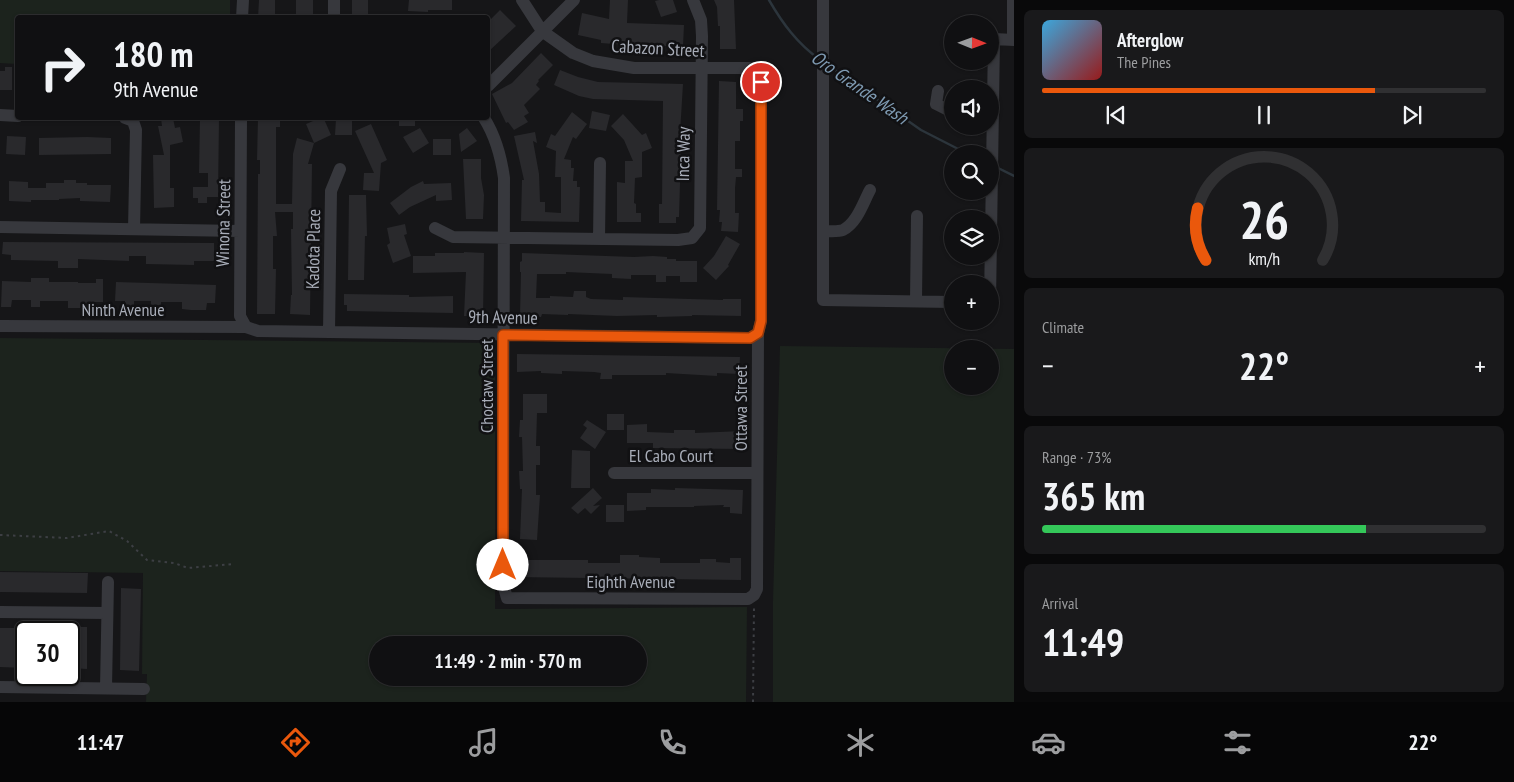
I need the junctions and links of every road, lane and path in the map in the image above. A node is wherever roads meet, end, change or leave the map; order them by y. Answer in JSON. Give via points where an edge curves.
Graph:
{"nodes":[{"id":1,"x":243,"y":0,"type":"edge"},
{"id":2,"x":334,"y":0,"type":"edge"},
{"id":3,"x":522,"y":0,"type":"edge"},
{"id":4,"x":574,"y":0,"type":"edge"},
{"id":5,"x":693,"y":0,"type":"edge"},
{"id":6,"x":1013,"y":0,"type":"edge"},
{"id":7,"x":823,"y":1,"type":"edge"},
{"id":8,"x":242,"y":15,"type":"edge"},
{"id":9,"x":334,"y":15,"type":"edge"},
{"id":10,"x":542,"y":31,"type":"junction"},
{"id":11,"x":1013,"y":40,"type":"edge"},
{"id":12,"x":702,"y":68,"type":"junction"},
{"id":13,"x":757,"y":72,"type":"joint"},
{"id":14,"x":991,"y":80,"type":"edge"},
{"id":15,"x":490,"y":84,"type":"edge"},
{"id":16,"x":938,"y":92,"type":"dead end"},
{"id":17,"x":944,"y":108,"type":"edge"},
{"id":18,"x":0,"y":115,"type":"edge"},
{"id":19,"x":15,"y":116,"type":"edge"},
{"id":20,"x":130,"y":120,"type":"edge"},
{"id":21,"x":242,"y":120,"type":"edge"},
{"id":22,"x":485,"y":120,"type":"edge"},
{"id":23,"x":988,"y":135,"type":"edge"},
{"id":24,"x":600,"y":163,"type":"dead end"},
{"id":25,"x":340,"y":169,"type":"dead end"},
{"id":26,"x":870,"y":190,"type":"dead end"},
{"id":27,"x":917,"y":216,"type":"dead end"},
{"id":28,"x":0,"y":227,"type":"edge"},
{"id":29,"x":434,"y":228,"type":"dead end"},
{"id":30,"x":134,"y":230,"type":"junction"},
{"id":31,"x":823,"y":230,"type":"junction"},
{"id":32,"x":240,"y":231,"type":"junction"},
{"id":33,"x":503,"y":237,"type":"junction"},
{"id":34,"x":599,"y":239,"type":"junction"},
{"id":35,"x":990,"y":275,"type":"edge"},
{"id":36,"x":916,"y":302,"type":"junction"},
{"id":37,"x":944,"y":302,"type":"edge"},
{"id":38,"x":0,"y":326,"type":"edge"},
{"id":39,"x":246,"y":328,"type":"junction"},
{"id":40,"x":329,"y":332,"type":"junction"},
{"id":41,"x":758,"y":333,"type":"junction"},
{"id":42,"x":503,"y":335,"type":"junction"},
{"id":43,"x":758,"y":472,"type":"junction"},
{"id":44,"x":614,"y":473,"type":"dead end"},
{"id":45,"x":0,"y":535,"type":"edge"},
{"id":46,"x":233,"y":564,"type":"dead end"},
{"id":47,"x":108,"y":582,"type":"dead end"},
{"id":48,"x":754,"y":595,"type":"junction"},
{"id":49,"x":507,"y":598,"type":"joint"},
{"id":50,"x":0,"y":612,"type":"edge"},
{"id":51,"x":107,"y":613,"type":"junction"},
{"id":52,"x":0,"y":687,"type":"edge"},
{"id":53,"x":106,"y":688,"type":"junction"},
{"id":54,"x":144,"y":689,"type":"dead end"},
{"id":55,"x":754,"y":702,"type":"edge"}],
"edges":[{"from":1,"to":8,"type":"street"},
{"from":2,"to":9,"type":"street"},
{"from":3,"to":10,"type":"street","name":"Cabazon Street"},
{"from":4,"to":10,"type":"street"},
{"from":5,"to":12,"type":"street","name":"Inca Way","via":[[701,20]]},
{"from":6,"to":11,"type":"street"},
{"from":7,"to":31,"type":"street"},
{"from":10,"to":12,"type":"street","name":"Cabazon Street","via":[[593,61],[634,68]]},
{"from":10,"to":15,"type":"street"},
{"from":11,"to":14,"type":"street","via":[[994,40]]},
{"from":12,"to":13,"type":"street","name":"Cabazon Street","via":[[749,68]]},
{"from":12,"to":34,"type":"street","name":"Inca Way","via":[[700,228],[692,238],[678,240]]},
{"from":13,"to":41,"type":"street","name":"Ottawa Street","via":[[761,82],[761,321]]},
{"from":16,"to":17,"type":"street","via":[[936,104]]},
{"from":18,"to":19,"type":"street"},
{"from":20,"to":30,"type":"street","via":[[136,130]]},
{"from":21,"to":32,"type":"street","name":"Winona Street"},
{"from":22,"to":33,"type":"street","name":"Choctaw Street","via":[[501,155]]},
{"from":23,"to":35,"type":"street"},
{"from":24,"to":34,"type":"street"},
{"from":25,"to":40,"type":"street","name":"Kadota Place","via":[[331,191]]},
{"from":26,"to":31,"type":"street","via":[[857,216],[843,230]]},
{"from":27,"to":36,"type":"street"},
{"from":28,"to":30,"type":"street"},
{"from":29,"to":33,"type":"street","via":[[453,237]]},
{"from":30,"to":32,"type":"street"},
{"from":31,"to":36,"type":"street","via":[[823,300]]},
{"from":32,"to":39,"type":"street","name":"Winona Street","via":[[240,316]]},
{"from":33,"to":34,"type":"street"},
{"from":33,"to":42,"type":"street","name":"Choctaw Street"},
{"from":36,"to":37,"type":"street"},
{"from":38,"to":39,"type":"street","name":"Ninth Avenue"},
{"from":39,"to":40,"type":"street","name":"9th Avenue"},
{"from":40,"to":42,"type":"street","name":"9th Avenue"},
{"from":41,"to":42,"type":"street","name":"9th Avenue","via":[[750,338]]},
{"from":41,"to":43,"type":"street","name":"Ottawa Street"},
{"from":42,"to":49,"type":"street","name":"Choctaw Street","via":[[503,584]]},
{"from":43,"to":44,"type":"street","name":"El Cabo Court"},
{"from":43,"to":48,"type":"street","name":"Ottawa Street","via":[[758,589]]},
{"from":45,"to":46,"type":"path","via":[[67,538],[109,531],[127,541],[147,560],[188,568]]},
{"from":47,"to":51,"type":"street"},
{"from":48,"to":49,"type":"street","name":"Eighth Avenue","via":[[748,599]]},
{"from":48,"to":55,"type":"path"},
{"from":50,"to":51,"type":"street"},
{"from":51,"to":53,"type":"street"},
{"from":52,"to":53,"type":"street"},
{"from":53,"to":54,"type":"street"}]}
